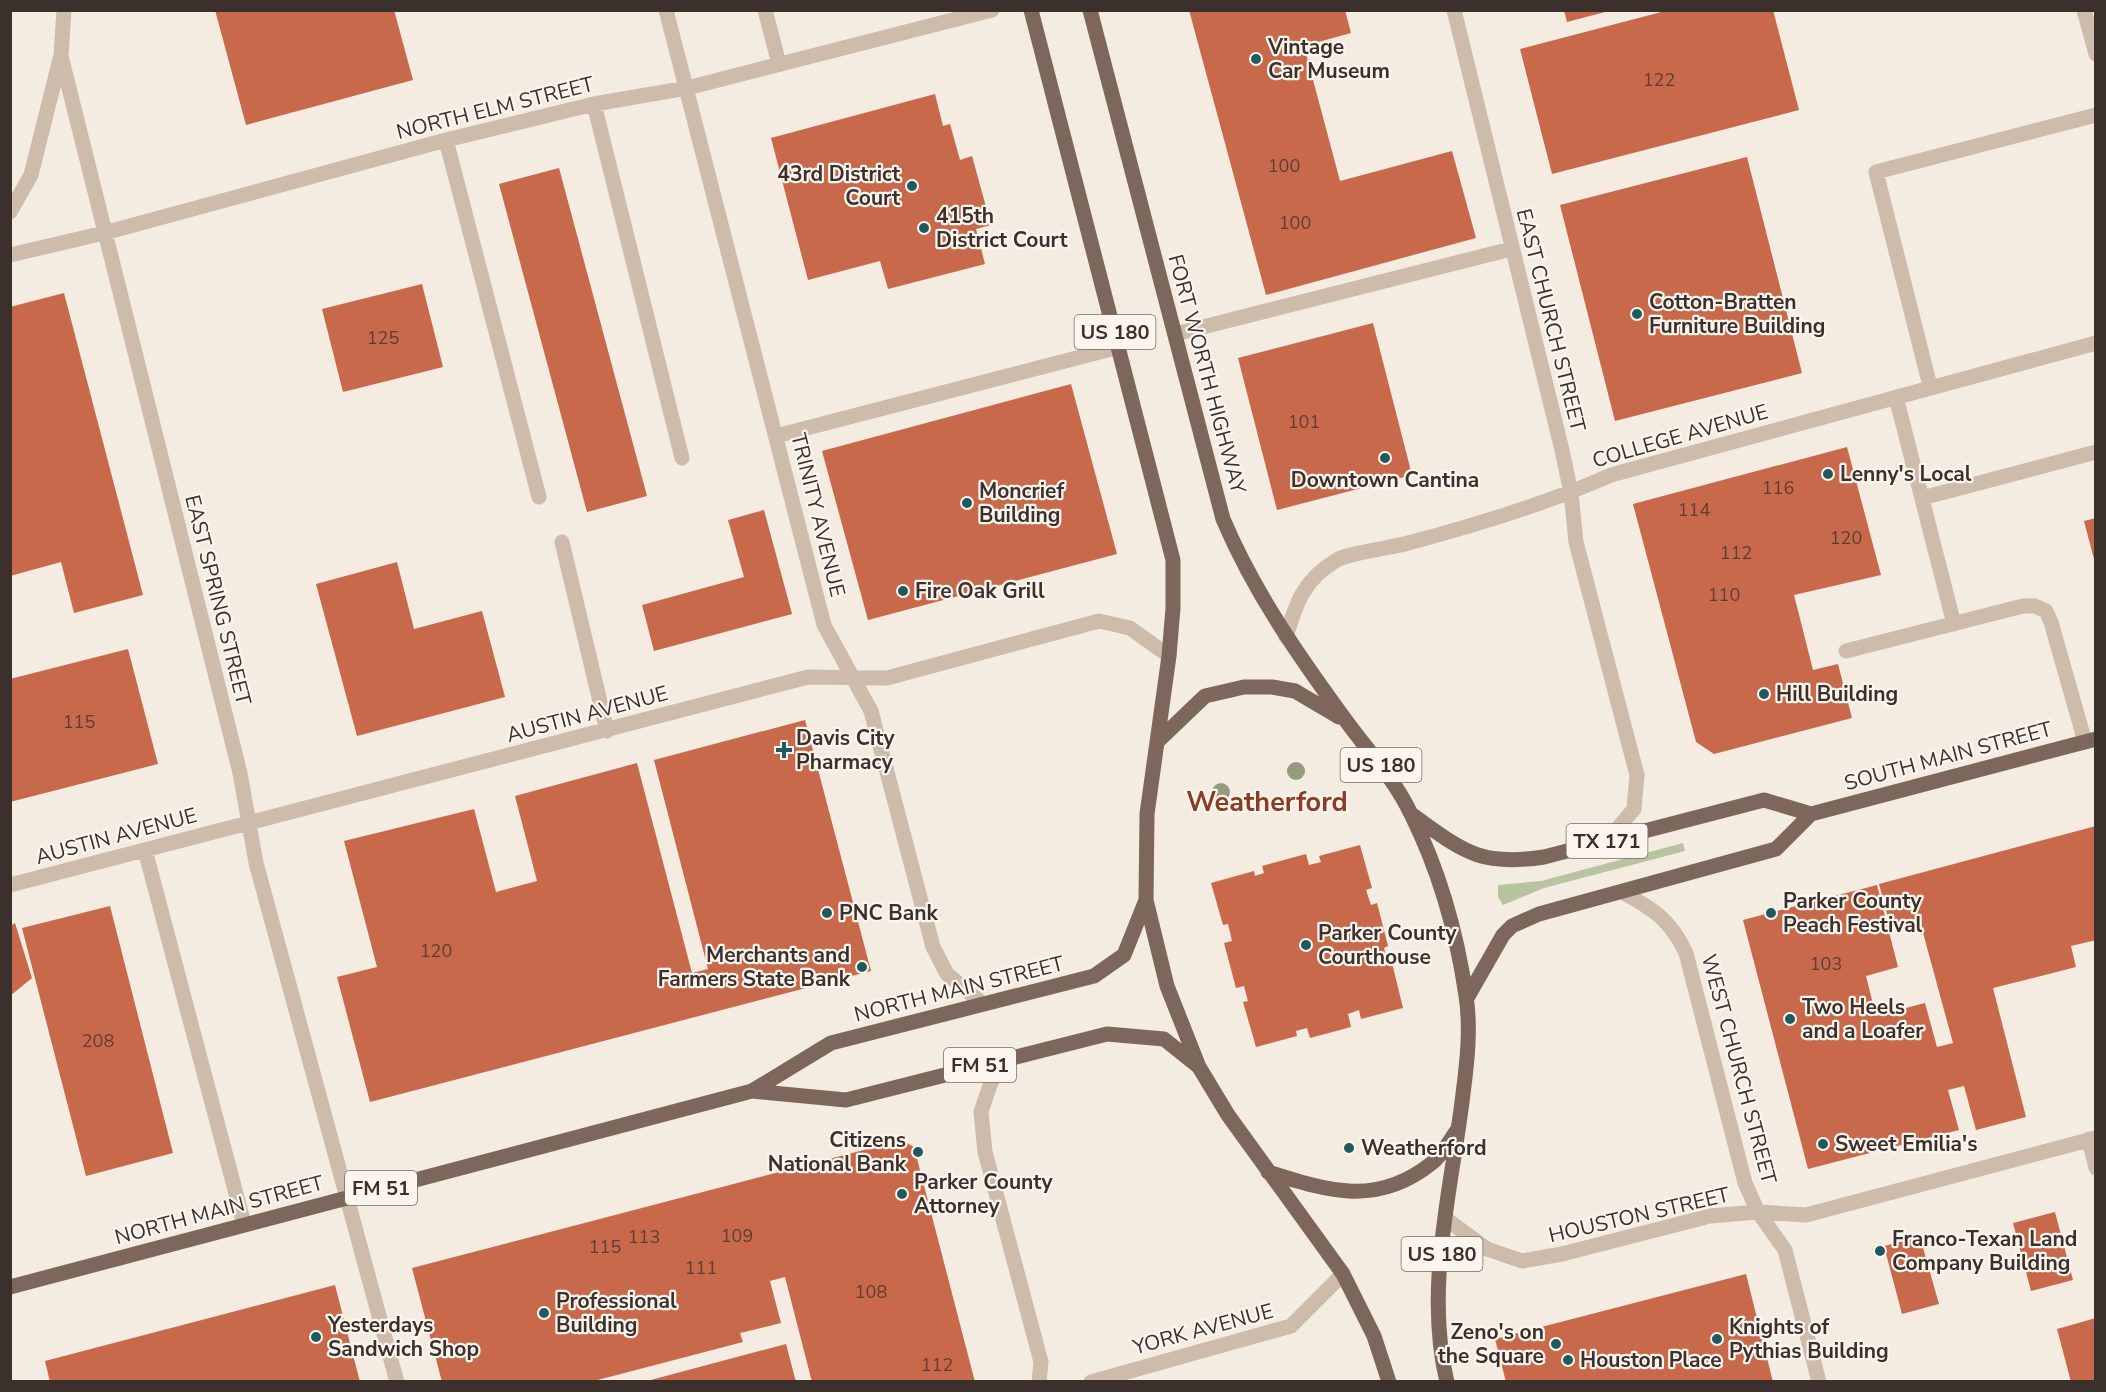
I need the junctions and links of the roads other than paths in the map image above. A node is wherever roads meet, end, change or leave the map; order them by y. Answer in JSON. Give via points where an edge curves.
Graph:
{"nodes":[{"id":1,"x":64,"y":10,"type":"edge"},
{"id":2,"x":666,"y":10,"type":"edge"},
{"id":3,"x":765,"y":10,"type":"edge"},
{"id":4,"x":992,"y":10,"type":"edge"},
{"id":5,"x":1031,"y":10,"type":"edge"},
{"id":6,"x":1090,"y":10,"type":"edge"},
{"id":7,"x":1454,"y":10,"type":"edge"},
{"id":8,"x":2084,"y":10,"type":"edge"},
{"id":9,"x":2096,"y":54,"type":"edge"},
{"id":10,"x":61,"y":56,"type":"junction"},
{"id":11,"x":778,"y":64,"type":"junction"},
{"id":12,"x":687,"y":88,"type":"junction"},
{"id":13,"x":594,"y":104,"type":"junction"},
{"id":14,"x":2096,"y":115,"type":"edge"},
{"id":15,"x":446,"y":140,"type":"junction"},
{"id":16,"x":10,"y":212,"type":"edge"},
{"id":17,"x":104,"y":233,"type":"junction"},
{"id":18,"x":1510,"y":249,"type":"junction"},
{"id":19,"x":10,"y":255,"type":"edge"},
{"id":20,"x":1175,"y":334,"type":"junction"},
{"id":21,"x":2096,"y":342,"type":"edge"},
{"id":22,"x":1119,"y":346,"type":"junction"},
{"id":23,"x":1930,"y":386,"type":"junction"},
{"id":24,"x":1896,"y":397,"type":"junction"},
{"id":25,"x":776,"y":436,"type":"junction"},
{"id":26,"x":2096,"y":452,"type":"edge"},
{"id":27,"x":682,"y":458,"type":"dead end"},
{"id":28,"x":1571,"y":493,"type":"junction"},
{"id":29,"x":539,"y":497,"type":"dead end"},
{"id":30,"x":1922,"y":498,"type":"junction"},
{"id":31,"x":562,"y":542,"type":"dead end"},
{"id":32,"x":1954,"y":624,"type":"junction"},
{"id":33,"x":1286,"y":637,"type":"junction"},
{"id":34,"x":1846,"y":651,"type":"dead end"},
{"id":35,"x":1169,"y":656,"type":"junction"},
{"id":36,"x":854,"y":679,"type":"junction"},
{"id":37,"x":1346,"y":721,"type":"junction"},
{"id":38,"x":607,"y":731,"type":"junction"},
{"id":39,"x":2090,"y":740,"type":"edge"},
{"id":40,"x":1158,"y":741,"type":"junction"},
{"id":41,"x":1411,"y":813,"type":"junction"},
{"id":42,"x":1811,"y":814,"type":"junction"},
{"id":43,"x":249,"y":822,"type":"junction"},
{"id":44,"x":1607,"y":841,"type":"junction"},
{"id":45,"x":145,"y":850,"type":"junction"},
{"id":46,"x":10,"y":885,"type":"edge"},
{"id":47,"x":1622,"y":892,"type":"junction"},
{"id":48,"x":1146,"y":900,"type":"junction"},
{"id":49,"x":1467,"y":998,"type":"junction"},
{"id":50,"x":983,"y":1004,"type":"junction"},
{"id":51,"x":1003,"y":1059,"type":"junction"},
{"id":52,"x":1199,"y":1067,"type":"junction"},
{"id":53,"x":752,"y":1091,"type":"junction"},
{"id":54,"x":1459,"y":1127,"type":"junction"},
{"id":55,"x":2092,"y":1138,"type":"edge"},
{"id":56,"x":2096,"y":1168,"type":"edge"},
{"id":57,"x":1268,"y":1172,"type":"junction"},
{"id":58,"x":346,"y":1197,"type":"junction"},
{"id":59,"x":1758,"y":1212,"type":"junction"},
{"id":60,"x":1446,"y":1219,"type":"junction"},
{"id":61,"x":244,"y":1224,"type":"junction"},
{"id":62,"x":1343,"y":1274,"type":"junction"},
{"id":63,"x":10,"y":1287,"type":"edge"},
{"id":64,"x":397,"y":1382,"type":"edge"},
{"id":65,"x":1039,"y":1382,"type":"edge"},
{"id":66,"x":1091,"y":1382,"type":"edge"},
{"id":67,"x":1389,"y":1382,"type":"edge"},
{"id":68,"x":1448,"y":1382,"type":"edge"},
{"id":69,"x":1819,"y":1382,"type":"edge"}],
"edges":[{"from":1,"to":10,"type":"street","name":"EAST SPRING STREET"},
{"from":2,"to":12,"type":"street","name":"TRINITY AVENUE"},
{"from":3,"to":11,"type":"street"},
{"from":4,"to":11,"type":"street","name":"NORTH ELM STREET"},
{"from":5,"to":22,"type":"main road","number":"US 180"},
{"from":6,"to":20,"type":"main road","name":"FORT WORTH HIGHWAY","number":"US 180"},
{"from":7,"to":18,"type":"street","name":"EAST CHURCH STREET"},
{"from":8,"to":9,"type":"street"},
{"from":10,"to":16,"type":"street","via":[[31,175]]},
{"from":10,"to":17,"type":"street","name":"EAST SPRING STREET"},
{"from":11,"to":12,"type":"street","name":"NORTH ELM STREET"},
{"from":12,"to":13,"type":"street","name":"NORTH ELM STREET"},
{"from":12,"to":25,"type":"street","name":"TRINITY AVENUE"},
{"from":13,"to":15,"type":"street","name":"NORTH ELM STREET"},
{"from":13,"to":27,"type":"street"},
{"from":14,"to":23,"type":"street","via":[[1876,171]]},
{"from":15,"to":17,"type":"street","name":"NORTH ELM STREET"},
{"from":15,"to":29,"type":"street"},
{"from":17,"to":19,"type":"street","name":"NORTH ELM STREET"},
{"from":17,"to":43,"type":"street","name":"EAST SPRING STREET"},
{"from":18,"to":20,"type":"street"},
{"from":18,"to":28,"type":"street","name":"EAST CHURCH STREET"},
{"from":20,"to":33,"type":"main road","name":"FORT WORTH HIGHWAY","number":"US 180","via":[[1223,519],[1254,586]]},
{"from":21,"to":23,"type":"street","name":"COLLEGE AVENUE"},
{"from":22,"to":25,"type":"street"},
{"from":22,"to":35,"type":"main road","number":"US 180","via":[[1173,561]]},
{"from":23,"to":24,"type":"street","name":"COLLEGE AVENUE"},
{"from":24,"to":28,"type":"street","name":"COLLEGE AVENUE","via":[[1611,475]]},
{"from":24,"to":30,"type":"street"},
{"from":25,"to":36,"type":"street","name":"TRINITY AVENUE","via":[[824,626]]},
{"from":26,"to":30,"type":"street"},
{"from":28,"to":33,"type":"street","name":"COLLEGE AVENUE","via":[[1476,525],[1339,559],[1314,578],[1298,598]]},
{"from":28,"to":44,"type":"street","name":"EAST CHURCH STREET","via":[[1576,542],[1637,775],[1634,809]]},
{"from":30,"to":32,"type":"street"},
{"from":31,"to":38,"type":"street"},
{"from":32,"to":34,"type":"street"},
{"from":32,"to":39,"type":"street","via":[[2023,606],[2046,611]]},
{"from":33,"to":37,"type":"main road","name":"FORT WORTH HIGHWAY","number":"US 180"},
{"from":35,"to":36,"type":"street","name":"AUSTIN AVENUE","via":[[1130,628],[1099,621],[887,678]]},
{"from":35,"to":40,"type":"main road","number":"US 180"},
{"from":36,"to":38,"type":"street","name":"AUSTIN AVENUE","via":[[808,677]]},
{"from":36,"to":50,"type":"street","name":"TRINITY AVENUE","via":[[871,711],[933,947],[947,974]]},
{"from":37,"to":40,"type":"main road","via":[[1295,691],[1244,687],[1205,696]]},
{"from":37,"to":41,"type":"main road","number":"US 180"},
{"from":38,"to":43,"type":"street","name":"AUSTIN AVENUE"},
{"from":39,"to":42,"type":"main road","name":"SOUTH MAIN STREET"},
{"from":40,"to":48,"type":"main road","number":"US 180","via":[[1147,814]]},
{"from":41,"to":44,"type":"main road","number":"TX 171","via":[[1466,852],[1514,862]]},
{"from":41,"to":49,"type":"main road","number":"US 180","via":[[1449,910]]},
{"from":42,"to":44,"type":"main road","number":"TX 171","via":[[1764,800]]},
{"from":42,"to":47,"type":"main road","number":"TX 171","via":[[1776,849]]},
{"from":43,"to":45,"type":"street","name":"AUSTIN AVENUE"},
{"from":43,"to":58,"type":"street","name":"EAST SPRING STREET","via":[[256,863]]},
{"from":45,"to":46,"type":"street","name":"AUSTIN AVENUE"},
{"from":45,"to":61,"type":"street"},
{"from":47,"to":49,"type":"main road","number":"TX 171","via":[[1539,914],[1512,926]]},
{"from":47,"to":59,"type":"street","name":"WEST CHURCH STREET","via":[[1664,918],[1686,953],[1745,1183]]},
{"from":48,"to":50,"type":"main road","name":"NORTH MAIN STREET","number":"FM 51","via":[[1124,955],[1095,976]]},
{"from":48,"to":52,"type":"main road","number":"US 180","via":[[1167,986]]},
{"from":49,"to":54,"type":"main road","number":"US 180","via":[[1468,1057]]},
{"from":50,"to":53,"type":"main road","name":"NORTH MAIN STREET","number":"FM 51","via":[[831,1043]]},
{"from":51,"to":52,"type":"main road","name":"NORTH MAIN STREET","number":"FM 51","via":[[1107,1034],[1164,1039]]},
{"from":51,"to":53,"type":"main road","name":"NORTH MAIN STREET","number":"FM 51","via":[[846,1100]]},
{"from":51,"to":65,"type":"street","via":[[981,1112],[986,1152],[1041,1362]]},
{"from":52,"to":57,"type":"main road","number":"US 180"},
{"from":53,"to":58,"type":"main road","name":"NORTH MAIN STREET","number":"FM 51"},
{"from":54,"to":57,"type":"main road","via":[[1433,1162],[1399,1182],[1360,1193],[1318,1187]]},
{"from":54,"to":60,"type":"main road","number":"US 180"},
{"from":55,"to":56,"type":"street"},
{"from":55,"to":59,"type":"street","name":"HOUSTON STREET","via":[[1806,1215]]},
{"from":57,"to":62,"type":"main road","number":"US 180"},
{"from":58,"to":61,"type":"main road","name":"NORTH MAIN STREET","number":"FM 51"},
{"from":58,"to":64,"type":"street","name":"EAST SPRING STREET"},
{"from":59,"to":60,"type":"street","name":"HOUSTON STREET","via":[[1710,1216],[1522,1261],[1487,1249]]},
{"from":59,"to":69,"type":"street","name":"WEST CHURCH STREET","via":[[1785,1250]]},
{"from":60,"to":68,"type":"main road","number":"US 180","via":[[1438,1299]]},
{"from":61,"to":63,"type":"main road","name":"NORTH MAIN STREET","number":"FM 51"},
{"from":62,"to":66,"type":"street","name":"YORK AVENUE","via":[[1291,1326]]},
{"from":62,"to":67,"type":"main road","number":"US 180","via":[[1374,1336]]}]}
